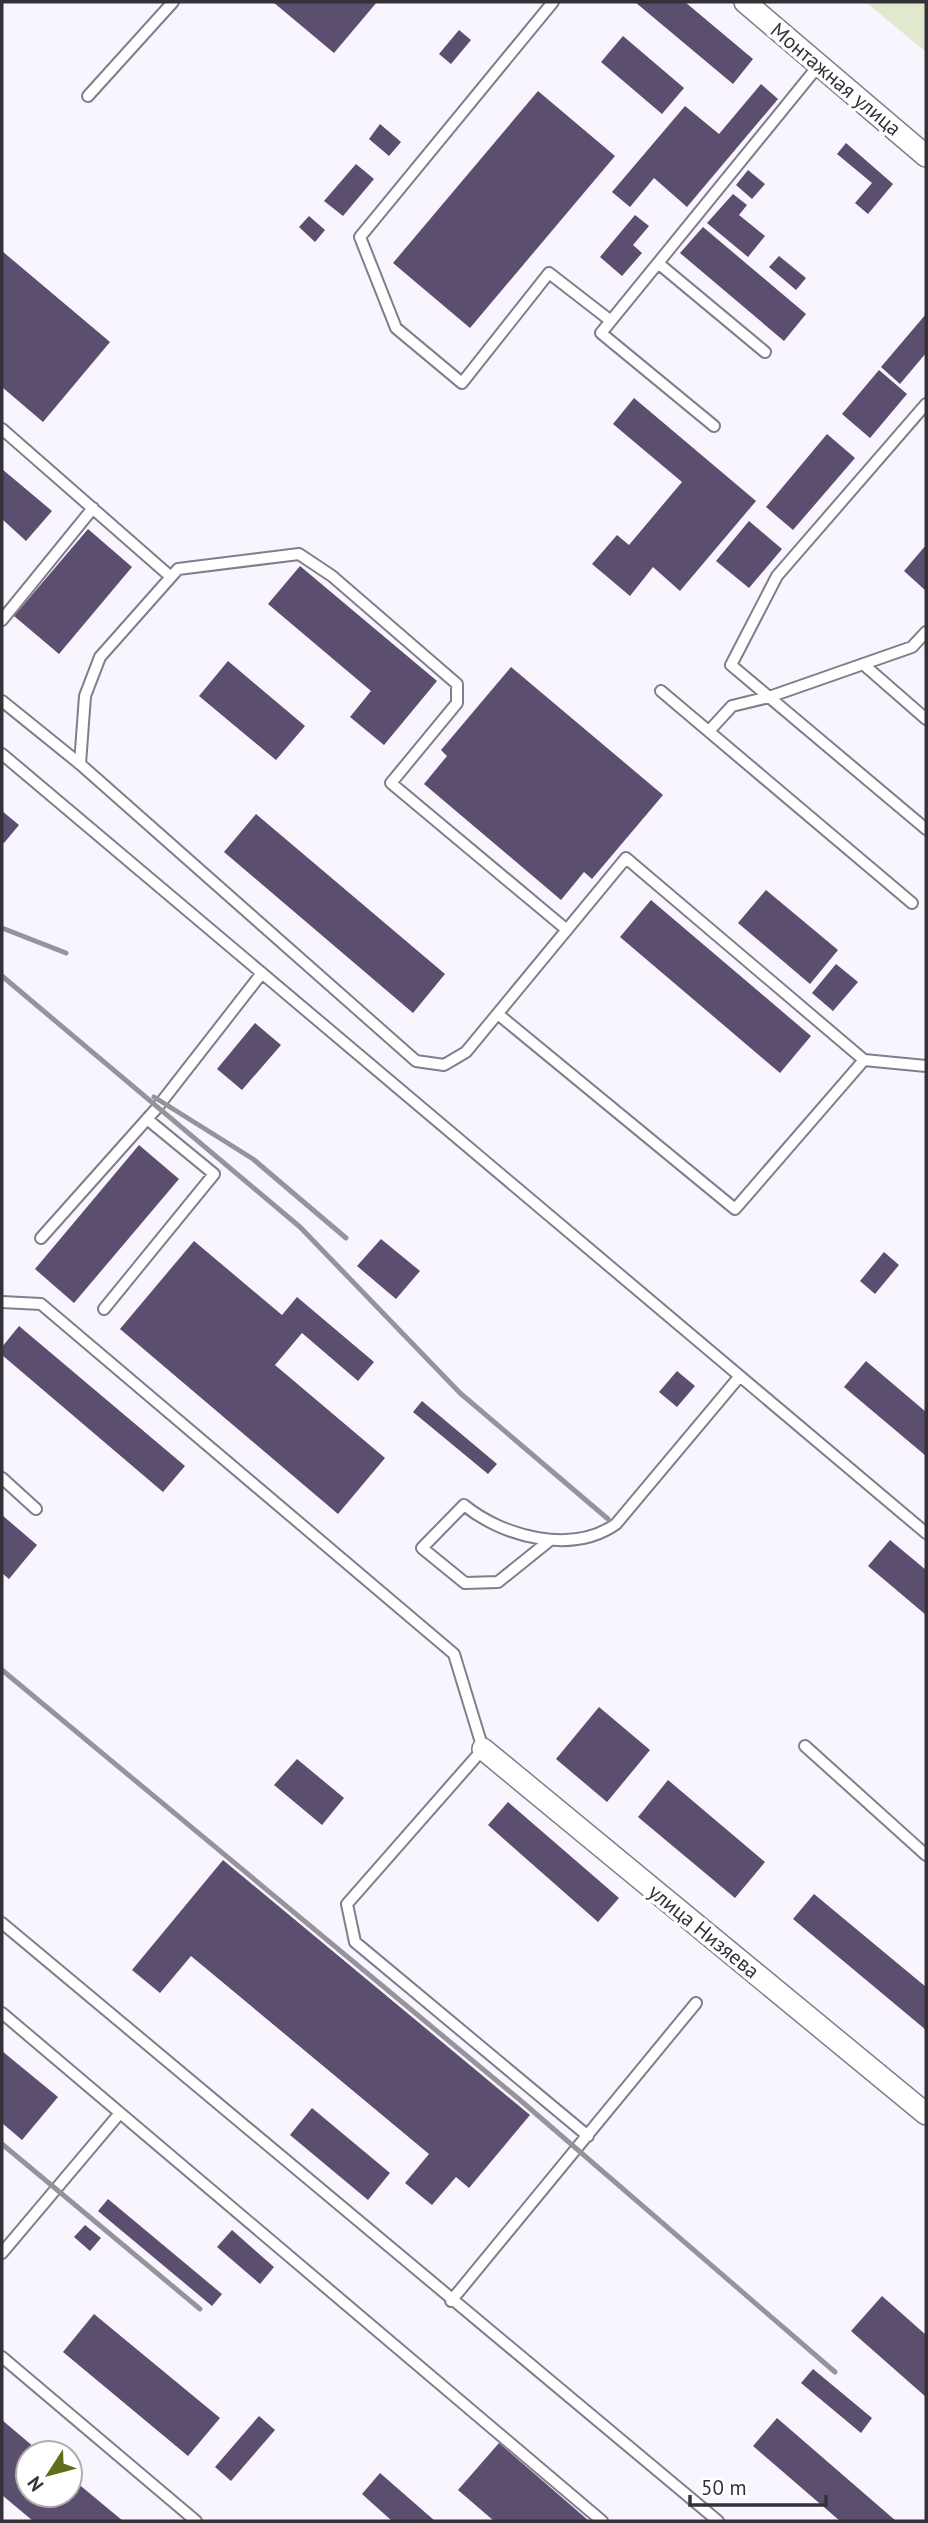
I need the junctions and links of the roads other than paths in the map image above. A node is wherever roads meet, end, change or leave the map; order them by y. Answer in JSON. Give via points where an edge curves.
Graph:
{"nodes":[{"id":1,"x":173,"y":2,"type":"edge"},
{"id":2,"x":553,"y":2,"type":"edge"},
{"id":3,"x":745,"y":2,"type":"edge"},
{"id":4,"x":819,"y":65,"type":"junction"},
{"id":5,"x":88,"y":96,"type":"dead end"},
{"id":6,"x":926,"y":156,"type":"edge"},
{"id":7,"x":659,"y":263,"type":"junction"},
{"id":8,"x":611,"y":321,"type":"junction"},
{"id":9,"x":765,"y":352,"type":"dead end"},
{"id":10,"x":926,"y":404,"type":"edge"},
{"id":11,"x":714,"y":426,"type":"dead end"},
{"id":12,"x":2,"y":429,"type":"edge"},
{"id":13,"x":93,"y":508,"type":"junction"},
{"id":14,"x":171,"y":577,"type":"junction"},
{"id":15,"x":2,"y":620,"type":"edge"},
{"id":16,"x":926,"y":632,"type":"edge"},
{"id":17,"x":863,"y":664,"type":"junction"},
{"id":18,"x":661,"y":691,"type":"dead end"},
{"id":19,"x":769,"y":697,"type":"junction"},
{"id":20,"x":2,"y":701,"type":"edge"},
{"id":21,"x":926,"y":719,"type":"edge"},
{"id":22,"x":709,"y":731,"type":"junction"},
{"id":23,"x":2,"y":754,"type":"edge"},
{"id":24,"x":80,"y":764,"type":"junction"},
{"id":25,"x":926,"y":829,"type":"edge"},
{"id":26,"x":912,"y":903,"type":"dead end"},
{"id":27,"x":568,"y":930,"type":"junction"},
{"id":28,"x":262,"y":973,"type":"junction"},
{"id":29,"x":499,"y":1015,"type":"junction"},
{"id":30,"x":864,"y":1060,"type":"junction"},
{"id":31,"x":926,"y":1066,"type":"edge"},
{"id":32,"x":147,"y":1119,"type":"junction"},
{"id":33,"x":41,"y":1238,"type":"dead end"},
{"id":34,"x":2,"y":1302,"type":"edge"},
{"id":35,"x":104,"y":1309,"type":"dead end"},
{"id":36,"x":740,"y":1376,"type":"junction"},
{"id":37,"x":2,"y":1478,"type":"edge"},
{"id":38,"x":36,"y":1509,"type":"dead end"},
{"id":39,"x":926,"y":1533,"type":"edge"},
{"id":40,"x":549,"y":1541,"type":"junction"},
{"id":41,"x":805,"y":1746,"type":"dead end"},
{"id":42,"x":482,"y":1749,"type":"junction"},
{"id":43,"x":926,"y":1855,"type":"edge"},
{"id":44,"x":2,"y":1923,"type":"edge"},
{"id":45,"x":696,"y":2003,"type":"dead end"},
{"id":46,"x":2,"y":2013,"type":"edge"},
{"id":47,"x":924,"y":2106,"type":"edge"},
{"id":48,"x":120,"y":2113,"type":"junction"},
{"id":49,"x":588,"y":2136,"type":"junction"},
{"id":50,"x":3,"y":2248,"type":"edge"},
{"id":51,"x":451,"y":2301,"type":"junction"},
{"id":52,"x":2,"y":2357,"type":"edge"},
{"id":53,"x":197,"y":2521,"type":"edge"},
{"id":54,"x":602,"y":2521,"type":"edge"},
{"id":55,"x":718,"y":2521,"type":"edge"}],
"edges":[{"from":1,"to":5,"type":"lane"},
{"from":2,"to":8,"type":"lane","via":[[360,237],[396,328],[462,383],[549,273]]},
{"from":3,"to":4,"type":"street","name":"Монтажная улица"},
{"from":4,"to":6,"type":"street","name":"Монтажная улица"},
{"from":4,"to":7,"type":"lane"},
{"from":7,"to":8,"type":"lane"},
{"from":7,"to":9,"type":"lane"},
{"from":8,"to":11,"type":"lane","via":[[601,333]]},
{"from":10,"to":19,"type":"lane","via":[[777,576],[731,665]]},
{"from":12,"to":13,"type":"lane"},
{"from":13,"to":14,"type":"lane"},
{"from":13,"to":15,"type":"lane"},
{"from":14,"to":24,"type":"lane","via":[[100,657],[85,696]]},
{"from":14,"to":27,"type":"lane","via":[[178,569],[299,554],[332,576],[457,684],[457,703],[391,783]]},
{"from":16,"to":17,"type":"lane","via":[[912,647]]},
{"from":17,"to":19,"type":"lane"},
{"from":17,"to":21,"type":"lane"},
{"from":18,"to":22,"type":"lane"},
{"from":19,"to":22,"type":"lane","via":[[732,706]]},
{"from":19,"to":25,"type":"lane"},
{"from":20,"to":24,"type":"lane"},
{"from":22,"to":26,"type":"lane"},
{"from":23,"to":28,"type":"lane"},
{"from":24,"to":29,"type":"lane","via":[[416,1061],[444,1065],[466,1052]]},
{"from":27,"to":29,"type":"lane"},
{"from":27,"to":30,"type":"lane","via":[[626,858]]},
{"from":28,"to":32,"type":"lane"},
{"from":28,"to":36,"type":"lane"},
{"from":29,"to":30,"type":"lane","via":[[735,1209]]},
{"from":30,"to":31,"type":"lane"},
{"from":32,"to":33,"type":"lane"},
{"from":32,"to":35,"type":"lane","via":[[214,1174]]},
{"from":34,"to":42,"type":"lane","via":[[41,1304],[454,1654]]},
{"from":36,"to":39,"type":"lane"},
{"from":36,"to":40,"type":"lane","via":[[616,1524],[599,1536]]},
{"from":37,"to":38,"type":"lane"},
{"from":40,"to":40,"type":"lane","via":[[498,1582],[465,1583],[422,1548],[464,1505],[482,1520]]},
{"from":41,"to":43,"type":"lane"},
{"from":42,"to":47,"type":"street","name":"улица Низяева"},
{"from":42,"to":49,"type":"lane","via":[[348,1905],[355,1942]]},
{"from":44,"to":51,"type":"lane"},
{"from":45,"to":49,"type":"lane"},
{"from":46,"to":48,"type":"lane"},
{"from":48,"to":50,"type":"lane"},
{"from":48,"to":54,"type":"lane"},
{"from":49,"to":51,"type":"lane"},
{"from":51,"to":55,"type":"lane"},
{"from":52,"to":53,"type":"lane"}]}
